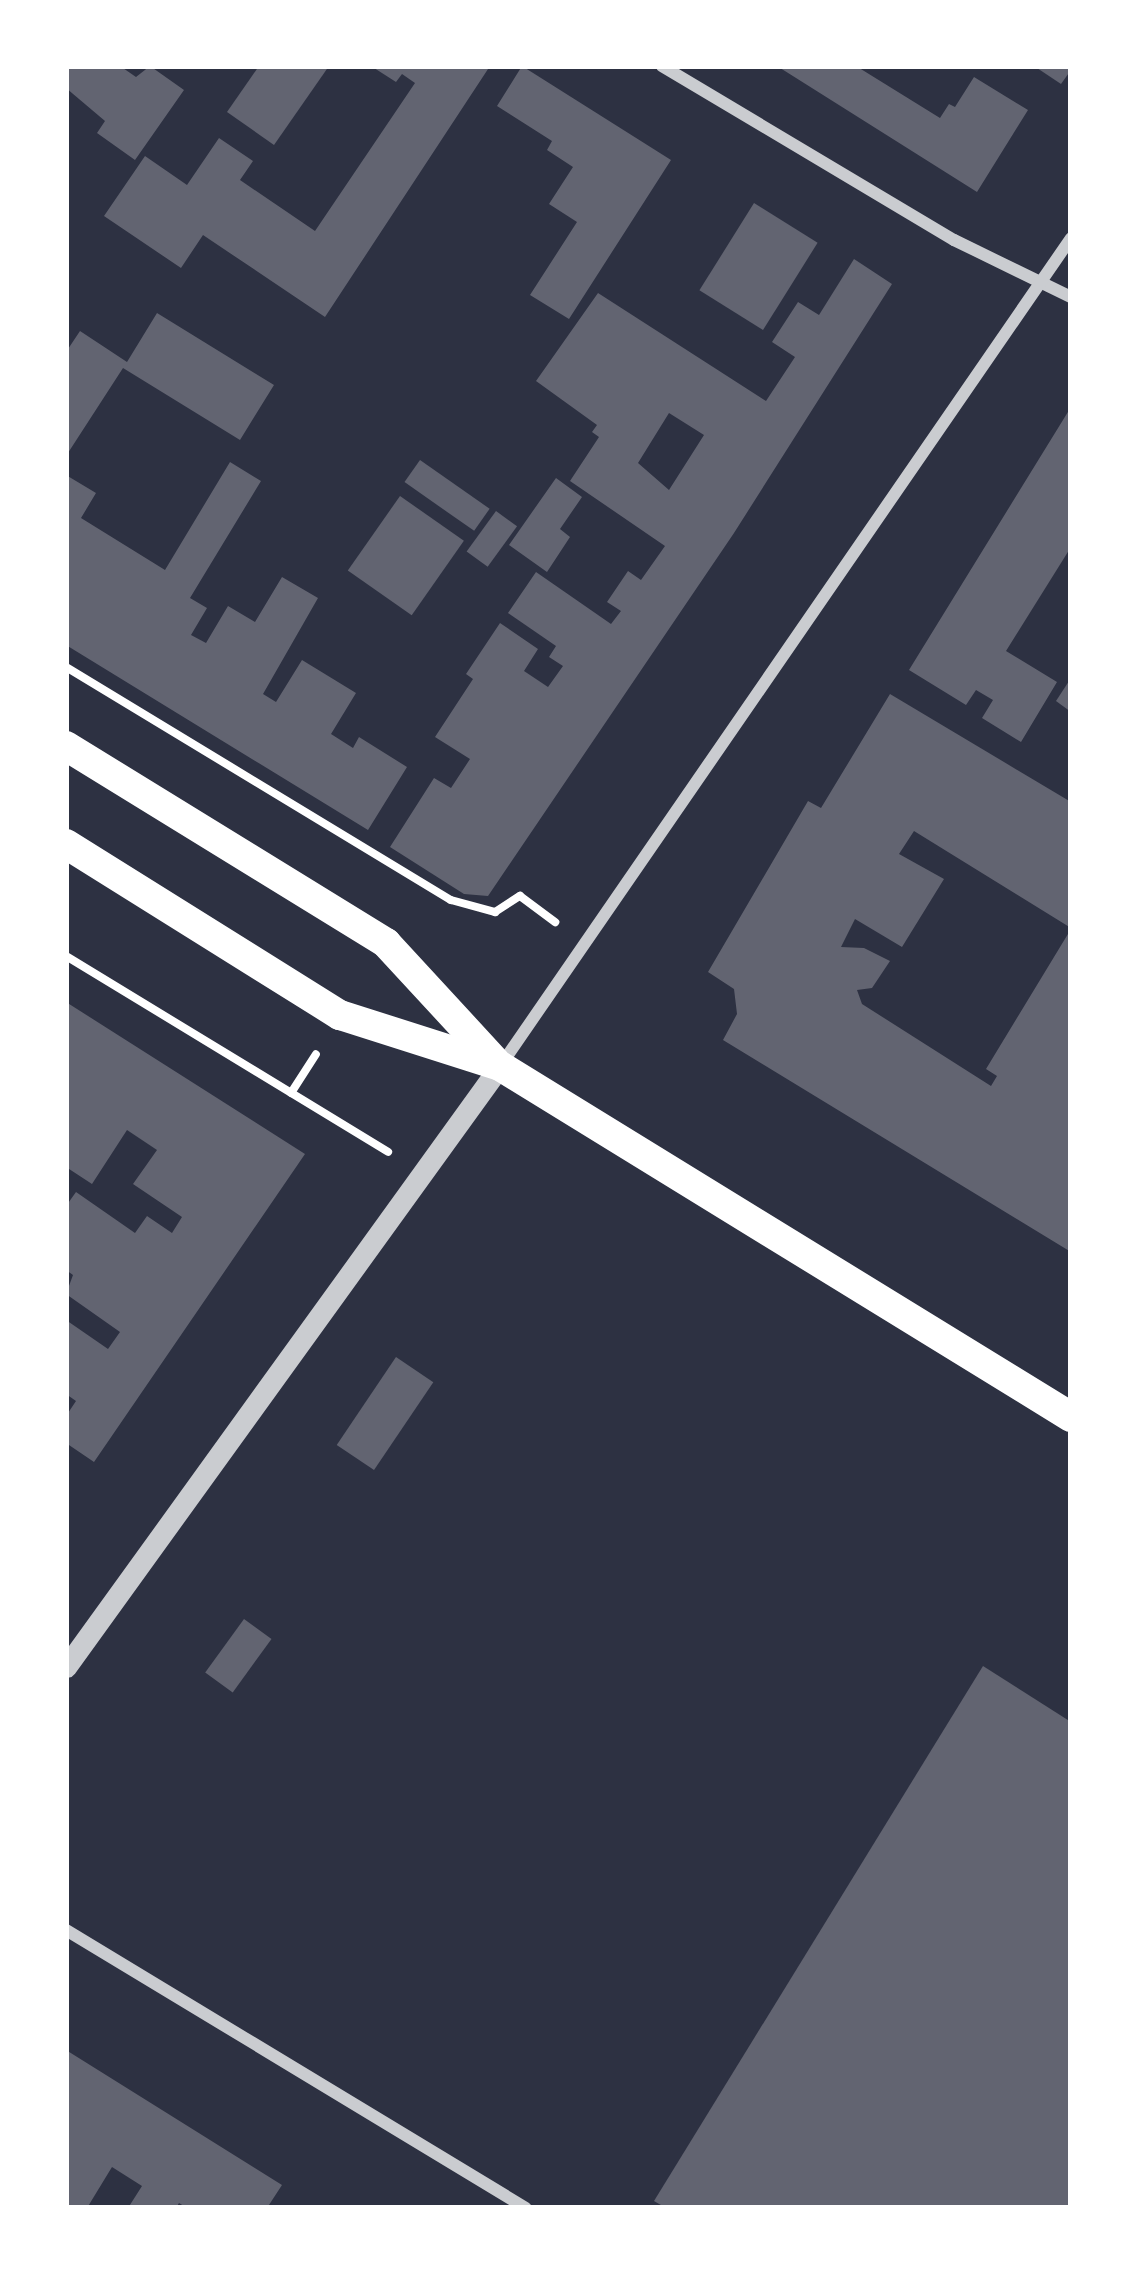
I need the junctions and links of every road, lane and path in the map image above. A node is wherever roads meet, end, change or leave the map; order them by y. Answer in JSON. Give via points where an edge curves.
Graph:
{"nodes":[{"id":1,"x":662,"y":66,"type":"edge"},
{"id":2,"x":1071,"y":238,"type":"edge"},
{"id":3,"x":1039,"y":282,"type":"junction"},
{"id":4,"x":1071,"y":297,"type":"edge"},
{"id":5,"x":66,"y":667,"type":"edge"},
{"id":6,"x":66,"y":746,"type":"edge"},
{"id":7,"x":66,"y":844,"type":"edge"},
{"id":8,"x":585,"y":944,"type":"junction"},
{"id":9,"x":66,"y":956,"type":"edge"},
{"id":10,"x":500,"y":1066,"type":"junction"},
{"id":11,"x":421,"y":1172,"type":"junction"},
{"id":12,"x":1071,"y":1417,"type":"edge"},
{"id":13,"x":66,"y":1667,"type":"edge"},
{"id":14,"x":66,"y":1930,"type":"edge"},
{"id":15,"x":526,"y":2208,"type":"edge"}],
"edges":[{"from":1,"to":3,"type":"street"},
{"from":2,"to":3,"type":"street"},
{"from":3,"to":4,"type":"street"},
{"from":3,"to":8,"type":"street"},
{"from":5,"to":8,"type":"path","via":[[452,900],[495,912],[520,896]]},
{"from":6,"to":10,"type":"main road","via":[[386,944]]},
{"from":7,"to":10,"type":"main road","via":[[340,1015]]},
{"from":8,"to":10,"type":"street"},
{"from":9,"to":11,"type":"path"},
{"from":10,"to":11,"type":"street"},
{"from":10,"to":12,"type":"main road"},
{"from":11,"to":13,"type":"street"},
{"from":14,"to":15,"type":"street"}]}
